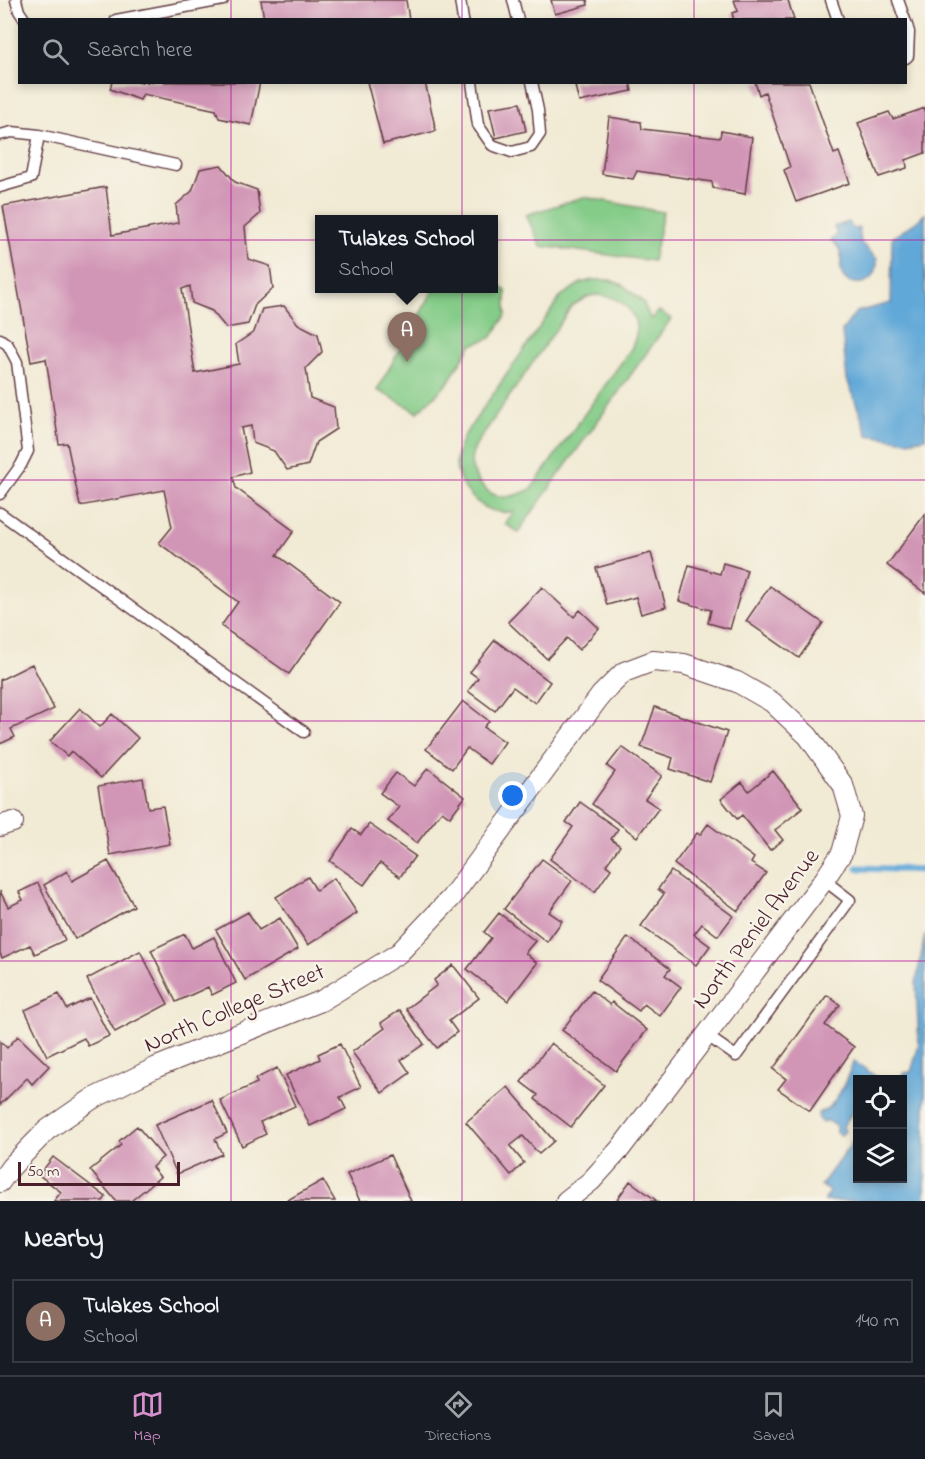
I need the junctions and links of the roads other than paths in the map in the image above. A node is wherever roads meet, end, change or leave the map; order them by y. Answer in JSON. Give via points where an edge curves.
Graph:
{"nodes":[{"id":1,"x":16,"y":0,"type":"edge"},
{"id":2,"x":223,"y":0,"type":"edge"},
{"id":3,"x":460,"y":0,"type":"edge"},
{"id":4,"x":513,"y":0,"type":"edge"},
{"id":5,"x":831,"y":0,"type":"edge"},
{"id":6,"x":898,"y":0,"type":"edge"},
{"id":7,"x":24,"y":18,"type":"edge"},
{"id":8,"x":127,"y":18,"type":"edge"},
{"id":9,"x":463,"y":18,"type":"edge"},
{"id":10,"x":518,"y":18,"type":"edge"},
{"id":11,"x":837,"y":18,"type":"edge"},
{"id":12,"x":904,"y":18,"type":"edge"},
{"id":13,"x":907,"y":27,"type":"edge"},
{"id":14,"x":907,"y":57,"type":"edge"},
{"id":15,"x":472,"y":84,"type":"edge"},
{"id":16,"x":532,"y":84,"type":"edge"},
{"id":17,"x":0,"y":135,"type":"edge"},
{"id":18,"x":39,"y":135,"type":"junction"},
{"id":19,"x":176,"y":165,"type":"dead end"},
{"id":20,"x":0,"y":187,"type":"edge"},
{"id":21,"x":0,"y":339,"type":"edge"},
{"id":22,"x":0,"y":494,"type":"edge"},
{"id":23,"x":0,"y":513,"type":"edge"},
{"id":24,"x":737,"y":682,"type":"joint"},
{"id":25,"x":304,"y":732,"type":"dead end"},
{"id":26,"x":824,"y":880,"type":"junction"},
{"id":27,"x":706,"y":1035,"type":"junction"},
{"id":28,"x":0,"y":1182,"type":"edge"},
{"id":29,"x":571,"y":1200,"type":"edge"}],
"edges":[{"from":1,"to":7,"type":"lane"},
{"from":2,"to":8,"type":"lane"},
{"from":3,"to":9,"type":"lane"},
{"from":4,"to":10,"type":"lane"},
{"from":5,"to":11,"type":"lane"},
{"from":6,"to":12,"type":"lane"},
{"from":13,"to":14,"type":"lane"},
{"from":15,"to":16,"type":"lane","via":[[478,125],[492,146],[512,152],[531,147],[540,134]]},
{"from":17,"to":18,"type":"lane"},
{"from":18,"to":19,"type":"lane"},
{"from":18,"to":20,"type":"lane","via":[[31,178]]},
{"from":21,"to":22,"type":"lane","via":[[9,345],[17,362],[28,451]]},
{"from":23,"to":25,"type":"lane"},
{"from":24,"to":26,"type":"street","name":"North Peniel Avenue","via":[[772,702],[808,736],[843,785],[852,816],[842,853]]},
{"from":24,"to":28,"type":"street","name":"North College Street","via":[[684,664],[654,661],[624,672],[601,694],[451,898],[399,953],[321,1001],[157,1067],[92,1099],[48,1130]]},
{"from":26,"to":27,"type":"street","name":"North Peniel Avenue"},
{"from":26,"to":27,"type":"lane","via":[[850,900],[736,1056]]},
{"from":27,"to":29,"type":"street","name":"North Peniel Avenue","via":[[620,1149]]}]}
